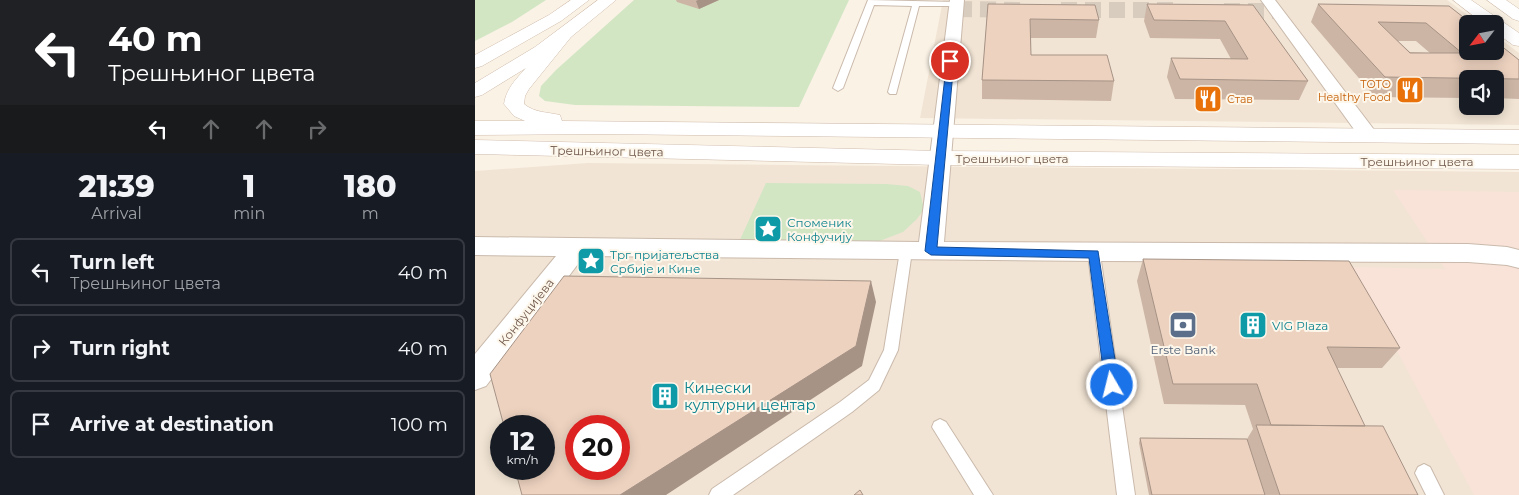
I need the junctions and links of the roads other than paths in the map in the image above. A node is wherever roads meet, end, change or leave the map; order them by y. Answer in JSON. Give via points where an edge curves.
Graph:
{"nodes":[{"id":1,"x":581,"y":0,"type":"edge"},
{"id":2,"x":608,"y":0,"type":"edge"},
{"id":3,"x":1268,"y":0,"type":"edge"},
{"id":4,"x":1461,"y":0,"type":"edge"},
{"id":5,"x":1495,"y":0,"type":"edge"},
{"id":6,"x":872,"y":1,"type":"edge"},
{"id":7,"x":916,"y":2,"type":"edge"},
{"id":8,"x":957,"y":2,"type":"edge"},
{"id":9,"x":1482,"y":15,"type":"edge"},
{"id":10,"x":1519,"y":16,"type":"edge"},
{"id":11,"x":1504,"y":30,"type":"edge"},
{"id":12,"x":562,"y":37,"type":"junction"},
{"id":13,"x":1519,"y":41,"type":"edge"},
{"id":14,"x":475,"y":62,"type":"edge"},
{"id":15,"x":837,"y":88,"type":"dead end"},
{"id":16,"x":475,"y":91,"type":"edge"},
{"id":17,"x":893,"y":92,"type":"dead end"},
{"id":18,"x":600,"y":127,"type":"junction"},
{"id":19,"x":475,"y":128,"type":"edge"},
{"id":20,"x":942,"y":131,"type":"junction"},
{"id":21,"x":1368,"y":135,"type":"junction"},
{"id":22,"x":1519,"y":137,"type":"edge"},
{"id":23,"x":475,"y":147,"type":"edge"},
{"id":24,"x":593,"y":151,"type":"junction"},
{"id":25,"x":940,"y":158,"type":"junction"},
{"id":26,"x":1519,"y":162,"type":"edge"},
{"id":27,"x":475,"y":166,"type":"edge"},
{"id":28,"x":475,"y":246,"type":"edge"},
{"id":29,"x":577,"y":247,"type":"junction"},
{"id":30,"x":906,"y":251,"type":"junction"},
{"id":31,"x":931,"y":251,"type":"junction"},
{"id":32,"x":1094,"y":254,"type":"junction"},
{"id":33,"x":1519,"y":259,"type":"edge"},
{"id":34,"x":475,"y":377,"type":"edge"},
{"id":35,"x":940,"y":427,"type":"dead end"},
{"id":36,"x":1424,"y":473,"type":"dead end"},
{"id":37,"x":718,"y":495,"type":"edge"},
{"id":38,"x":985,"y":495,"type":"edge"},
{"id":39,"x":1126,"y":495,"type":"edge"},
{"id":40,"x":1435,"y":495,"type":"edge"}],
"edges":[{"from":1,"to":14,"type":"street"},
{"from":2,"to":12,"type":"street"},
{"from":3,"to":21,"type":"street"},
{"from":4,"to":9,"type":"street"},
{"from":5,"to":10,"type":"street"},
{"from":6,"to":7,"type":"lane"},
{"from":6,"to":15,"type":"lane"},
{"from":7,"to":8,"type":"lane"},
{"from":7,"to":17,"type":"lane"},
{"from":8,"to":20,"type":"street"},
{"from":11,"to":13,"type":"street"},
{"from":12,"to":16,"type":"street"},
{"from":12,"to":18,"type":"street","via":[[520,87],[514,104],[517,109],[534,117]]},
{"from":18,"to":19,"type":"street","name":"Трешњиног цвета"},
{"from":18,"to":20,"type":"street","name":"Трешњиног цвета"},
{"from":20,"to":21,"type":"street","name":"Трешњиног цвета"},
{"from":20,"to":25,"type":"street"},
{"from":21,"to":22,"type":"street","name":"Трешњиног цвета"},
{"from":23,"to":24,"type":"street","name":"Трешњиног цвета"},
{"from":24,"to":25,"type":"street","name":"Трешњиног цвета"},
{"from":24,"to":27,"type":"street"},
{"from":25,"to":26,"type":"street","name":"Трешњиног цвета"},
{"from":25,"to":31,"type":"street"},
{"from":28,"to":29,"type":"street"},
{"from":29,"to":30,"type":"street"},
{"from":29,"to":34,"type":"street","name":"Конфуцијева"},
{"from":30,"to":31,"type":"street"},
{"from":30,"to":37,"type":"lane","via":[[891,350],[874,385]]},
{"from":31,"to":32,"type":"street"},
{"from":32,"to":33,"type":"street","via":[[1467,253]]},
{"from":32,"to":39,"type":"lane"},
{"from":35,"to":38,"type":"lane"},
{"from":36,"to":40,"type":"lane"}]}
